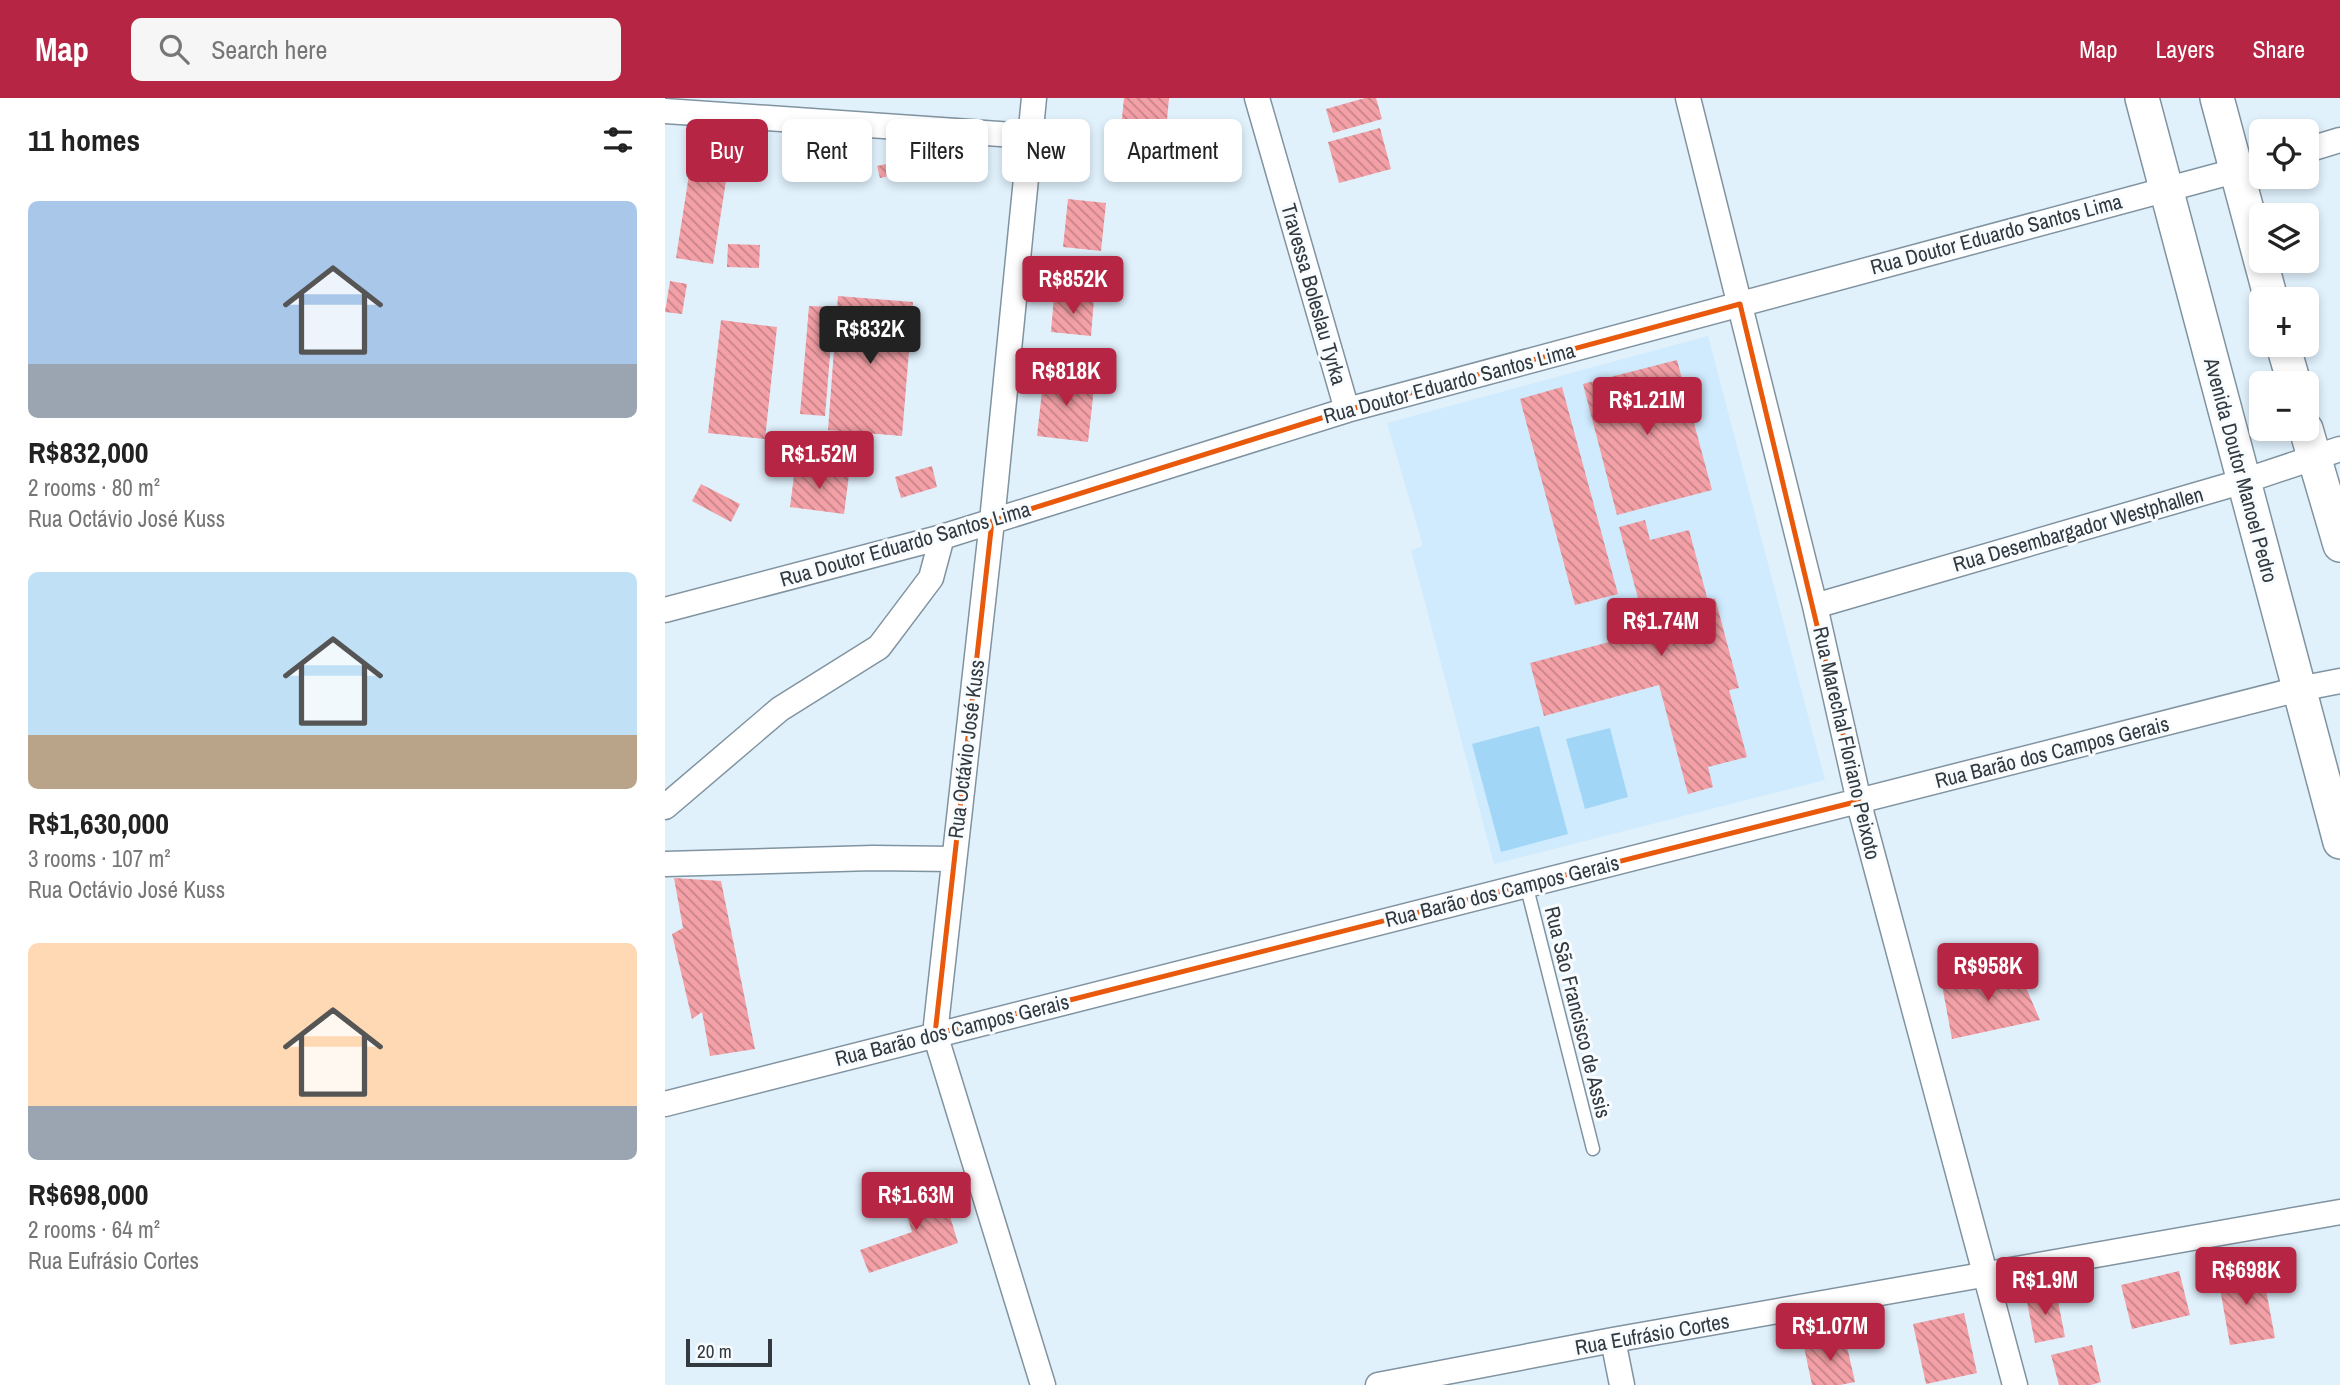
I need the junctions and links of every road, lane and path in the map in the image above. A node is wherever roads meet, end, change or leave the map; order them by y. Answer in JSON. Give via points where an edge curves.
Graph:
{"nodes":[{"id":1,"x":1034,"y":98,"type":"edge"},
{"id":2,"x":1257,"y":98,"type":"edge"},
{"id":3,"x":1688,"y":98,"type":"edge"},
{"id":4,"x":2142,"y":98,"type":"edge"},
{"id":5,"x":2217,"y":98,"type":"edge"},
{"id":6,"x":665,"y":111,"type":"edge"},
{"id":7,"x":1032,"y":119,"type":"edge"},
{"id":8,"x":1002,"y":134,"type":"edge"},
{"id":9,"x":2340,"y":140,"type":"edge"},
{"id":10,"x":2319,"y":146,"type":"edge"},
{"id":11,"x":2249,"y":168,"type":"edge"},
{"id":12,"x":1025,"y":182,"type":"edge"},
{"id":13,"x":2166,"y":188,"type":"junction"},
{"id":14,"x":2253,"y":189,"type":"edge"},
{"id":15,"x":2269,"y":287,"type":"edge"},
{"id":16,"x":1740,"y":304,"type":"junction"},
{"id":17,"x":1347,"y":410,"type":"junction"},
{"id":18,"x":2320,"y":445,"type":"edge"},
{"id":19,"x":2244,"y":481,"type":"junction"},
{"id":20,"x":992,"y":521,"type":"junction"},
{"id":21,"x":942,"y":537,"type":"junction"},
{"id":22,"x":2340,"y":545,"type":"edge"},
{"id":23,"x":1815,"y":606,"type":"junction"},
{"id":24,"x":665,"y":610,"type":"edge"},
{"id":25,"x":2340,"y":681,"type":"edge"},
{"id":26,"x":2299,"y":689,"type":"junction"},
{"id":27,"x":1859,"y":801,"type":"junction"},
{"id":28,"x":665,"y":807,"type":"edge"},
{"id":29,"x":2340,"y":842,"type":"edge"},
{"id":30,"x":954,"y":859,"type":"junction"},
{"id":31,"x":665,"y":864,"type":"edge"},
{"id":32,"x":1526,"y":884,"type":"junction"},
{"id":33,"x":935,"y":1034,"type":"junction"},
{"id":34,"x":665,"y":1104,"type":"edge"},
{"id":35,"x":1593,"y":1149,"type":"dead end"},
{"id":36,"x":2340,"y":1212,"type":"edge"},
{"id":37,"x":1986,"y":1276,"type":"junction"},
{"id":38,"x":1613,"y":1340,"type":"junction"},
{"id":39,"x":1043,"y":1385,"type":"edge"},
{"id":40,"x":1378,"y":1385,"type":"edge"},
{"id":41,"x":1622,"y":1385,"type":"edge"},
{"id":42,"x":2015,"y":1385,"type":"edge"}],
"edges":[{"from":1,"to":7,"type":"street","name":"Rua Octávio José Kuss"},
{"from":2,"to":17,"type":"street","name":"Travessa Boleslau Tyrka"},
{"from":3,"to":16,"type":"street","name":"Rua Marechal Floriano Peixoto"},
{"from":4,"to":13,"type":"main road","name":"Avenida Doutor Manoel Pedro"},
{"from":5,"to":11,"type":"main road"},
{"from":6,"to":8,"type":"street"},
{"from":9,"to":10,"type":"street"},
{"from":11,"to":13,"type":"street","name":"Rua Doutor Eduardo Santos Lima"},
{"from":12,"to":20,"type":"street","name":"Rua Octávio José Kuss"},
{"from":13,"to":16,"type":"street","name":"Rua Doutor Eduardo Santos Lima"},
{"from":13,"to":19,"type":"main road","name":"Avenida Doutor Manoel Pedro"},
{"from":14,"to":15,"type":"main road"},
{"from":16,"to":17,"type":"street","name":"Rua Doutor Eduardo Santos Lima"},
{"from":16,"to":23,"type":"street","name":"Rua Marechal Floriano Peixoto"},
{"from":17,"to":20,"type":"street","name":"Rua Doutor Eduardo Santos Lima"},
{"from":18,"to":19,"type":"street","name":"Rua Desembargador Westphallen"},
{"from":18,"to":22,"type":"main road"},
{"from":19,"to":23,"type":"street","name":"Rua Desembargador Westphallen"},
{"from":19,"to":26,"type":"main road","name":"Avenida Doutor Manoel Pedro"},
{"from":20,"to":21,"type":"street","name":"Rua Doutor Eduardo Santos Lima"},
{"from":20,"to":30,"type":"street","name":"Rua Octávio José Kuss"},
{"from":21,"to":24,"type":"street","name":"Rua Doutor Eduardo Santos Lima"},
{"from":21,"to":28,"type":"street","via":[[932,578],[879,647],[780,709]]},
{"from":23,"to":27,"type":"street","name":"Rua Marechal Floriano Peixoto"},
{"from":25,"to":26,"type":"street","name":"Rua Barão dos Campos Gerais"},
{"from":26,"to":27,"type":"street","name":"Rua Barão dos Campos Gerais"},
{"from":26,"to":29,"type":"main road","name":"Avenida Doutor Manoel Pedro"},
{"from":27,"to":32,"type":"street","name":"Rua Barão dos Campos Gerais"},
{"from":27,"to":37,"type":"street","name":"Rua Marechal Floriano Peixoto"},
{"from":30,"to":31,"type":"street"},
{"from":30,"to":33,"type":"street","name":"Rua Octávio José Kuss"},
{"from":32,"to":33,"type":"street","name":"Rua Barão dos Campos Gerais"},
{"from":32,"to":35,"type":"lane","name":"Rua São Francisco de Assis"},
{"from":33,"to":34,"type":"street","name":"Rua Barão dos Campos Gerais"},
{"from":33,"to":39,"type":"street","name":"Rua Octávio José Kuss"},
{"from":36,"to":37,"type":"street","name":"Rua Eufrásio Cortes"},
{"from":37,"to":38,"type":"street","name":"Rua Eufrásio Cortes"},
{"from":37,"to":42,"type":"street","name":"Rua Marechal Floriano Peixoto"},
{"from":38,"to":40,"type":"street","name":"Rua Eufrásio Cortes"},
{"from":38,"to":41,"type":"street"}]}
